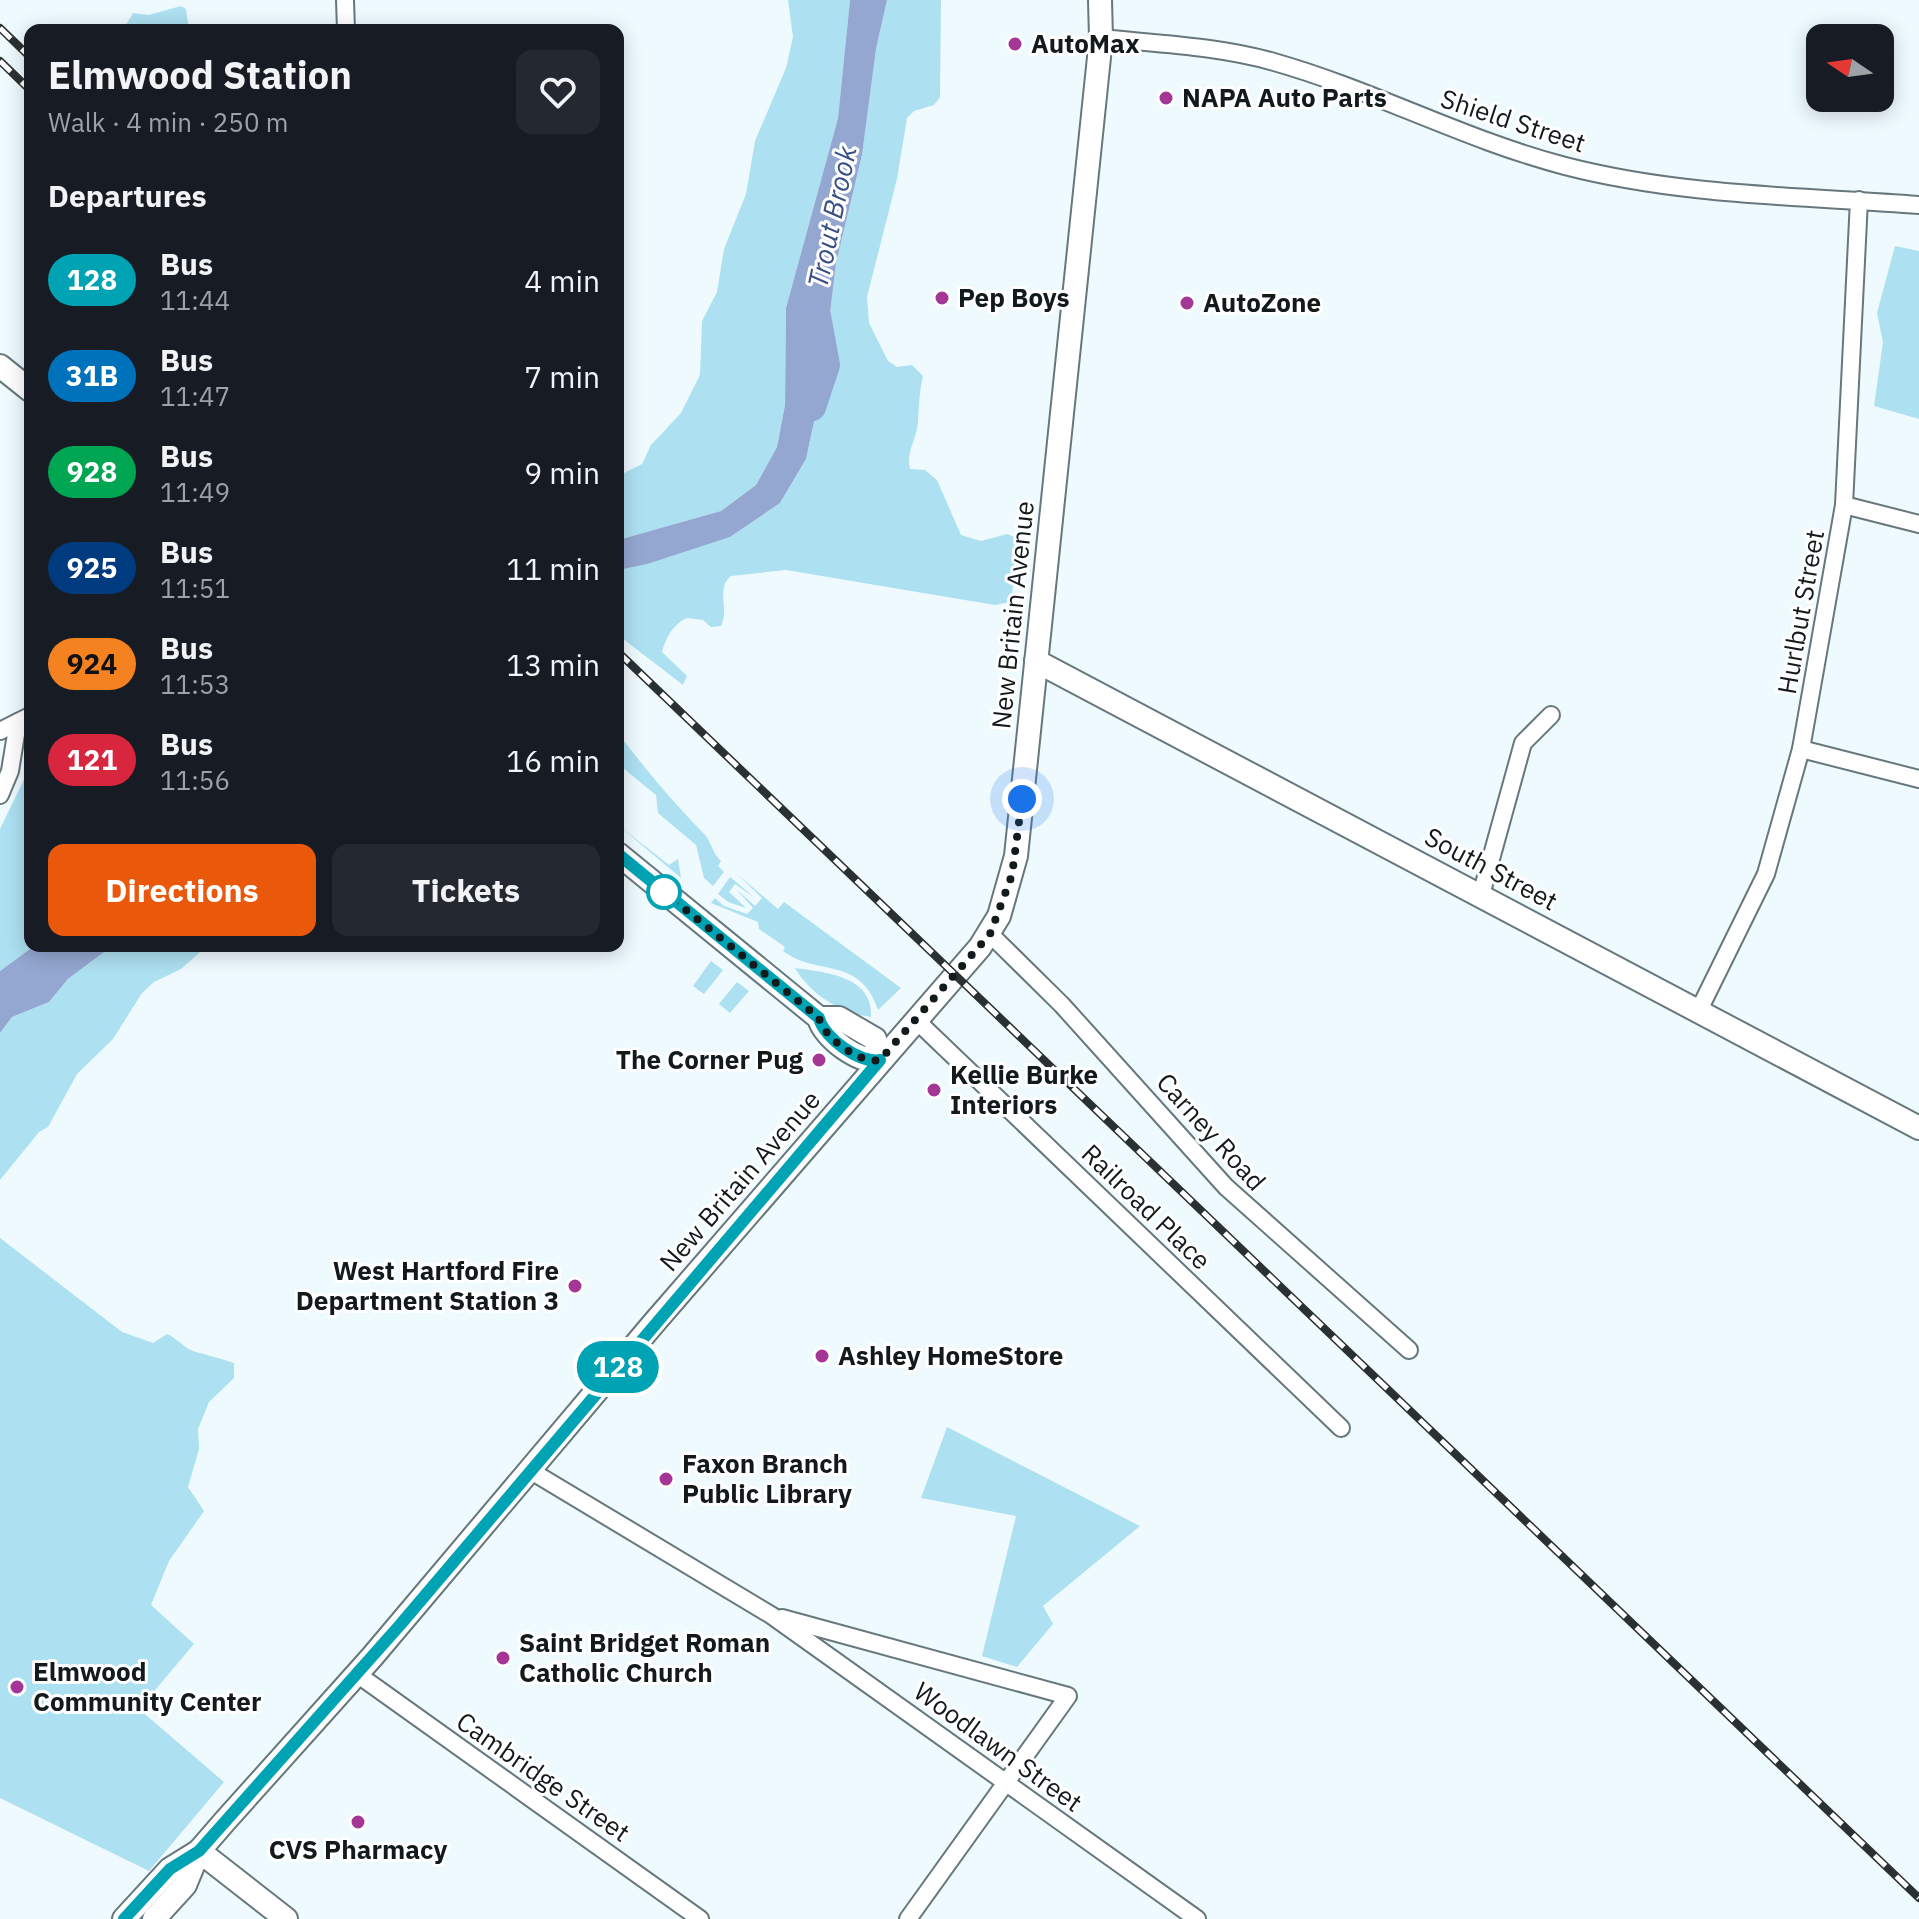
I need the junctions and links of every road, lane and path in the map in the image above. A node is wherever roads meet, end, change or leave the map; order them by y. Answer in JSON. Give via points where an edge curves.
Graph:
{"nodes":[{"id":1,"x":345,"y":0,"type":"edge"},
{"id":2,"x":1100,"y":0,"type":"edge"},
{"id":3,"x":346,"y":24,"type":"edge"},
{"id":4,"x":1101,"y":38,"type":"junction"},
{"id":5,"x":1859,"y":200,"type":"junction"},
{"id":6,"x":1919,"y":205,"type":"edge"},
{"id":7,"x":0,"y":366,"type":"edge"},
{"id":8,"x":24,"y":385,"type":"edge"},
{"id":9,"x":1844,"y":505,"type":"junction"},
{"id":10,"x":1919,"y":524,"type":"edge"},
{"id":11,"x":1036,"y":661,"type":"junction"},
{"id":12,"x":1551,"y":715,"type":"dead end"},
{"id":13,"x":24,"y":719,"type":"edge"},
{"id":14,"x":0,"y":731,"type":"edge"},
{"id":15,"x":1801,"y":749,"type":"junction"},
{"id":16,"x":5,"y":770,"type":"edge"},
{"id":17,"x":1919,"y":779,"type":"edge"},
{"id":18,"x":0,"y":795,"type":"edge"},
{"id":19,"x":624,"y":859,"type":"edge"},
{"id":20,"x":1481,"y":895,"type":"junction"},
{"id":21,"x":990,"y":934,"type":"junction"},
{"id":22,"x":1698,"y":1012,"type":"junction"},
{"id":23,"x":917,"y":1021,"type":"junction"},
{"id":24,"x":880,"y":1060,"type":"junction"},
{"id":25,"x":1918,"y":1126,"type":"edge"},
{"id":26,"x":1409,"y":1350,"type":"dead end"},
{"id":27,"x":1341,"y":1428,"type":"dead end"},
{"id":28,"x":531,"y":1471,"type":"junction"},
{"id":29,"x":771,"y":1615,"type":"junction"},
{"id":30,"x":357,"y":1674,"type":"junction"},
{"id":31,"x":1006,"y":1782,"type":"junction"},
{"id":32,"x":199,"y":1851,"type":"junction"},
{"id":33,"x":124,"y":1919,"type":"edge"},
{"id":34,"x":154,"y":1919,"type":"edge"},
{"id":35,"x":286,"y":1919,"type":"edge"},
{"id":36,"x":700,"y":1919,"type":"edge"},
{"id":37,"x":908,"y":1919,"type":"edge"},
{"id":38,"x":1197,"y":1919,"type":"edge"}],
"edges":[{"from":1,"to":3,"type":"street"},
{"from":2,"to":4,"type":"main road","name":"New Britain Avenue"},
{"from":4,"to":5,"type":"street","name":"Shield Street","via":[[1219,50],[1274,62],[1539,158],[1631,182]]},
{"from":4,"to":11,"type":"main road","name":"New Britain Avenue"},
{"from":5,"to":6,"type":"street","name":"Shield Street"},
{"from":5,"to":9,"type":"street","name":"Hurlbut Street"},
{"from":7,"to":8,"type":"main road"},
{"from":9,"to":10,"type":"street"},
{"from":9,"to":15,"type":"street","name":"Hurlbut Street"},
{"from":11,"to":20,"type":"main road","name":"South Street"},
{"from":11,"to":21,"type":"main road","name":"New Britain Avenue","via":[[1016,856],[1007,896]]},
{"from":12,"to":20,"type":"street","via":[[1523,743]]},
{"from":13,"to":14,"type":"street"},
{"from":13,"to":16,"type":"street"},
{"from":15,"to":17,"type":"street"},
{"from":15,"to":22,"type":"street","name":"Hurlbut Street","via":[[1766,874]]},
{"from":16,"to":18,"type":"street"},
{"from":19,"to":24,"type":"main road","via":[[819,1018],[839,1018],[875,1039]]},
{"from":20,"to":22,"type":"main road","name":"South Street"},
{"from":21,"to":23,"type":"main road","name":"New Britain Avenue"},
{"from":21,"to":26,"type":"street","name":"Carney Road","via":[[1062,1005],[1226,1187]]},
{"from":22,"to":25,"type":"main road","name":"South Street"},
{"from":23,"to":24,"type":"main road","name":"New Britain Avenue"},
{"from":23,"to":27,"type":"street","name":"Railroad Place"},
{"from":24,"to":28,"type":"main road","name":"New Britain Avenue"},
{"from":28,"to":29,"type":"street","name":"Woodlawn Street"},
{"from":28,"to":30,"type":"main road","name":"New Britain Avenue"},
{"from":29,"to":31,"type":"street","name":"Woodlawn Street"},
{"from":29,"to":31,"type":"street","name":"Woodlawn Street","via":[[1068,1696]]},
{"from":30,"to":32,"type":"main road","name":"New Britain Avenue"},
{"from":30,"to":36,"type":"street","name":"Cambridge Street"},
{"from":31,"to":37,"type":"street"},
{"from":31,"to":38,"type":"street","name":"Woodlawn Street"},
{"from":32,"to":33,"type":"main road","name":"New Britain Avenue","via":[[170,1869]]},
{"from":32,"to":34,"type":"main road","name":"New Britain Avenue","via":[[185,1885]]},
{"from":32,"to":35,"type":"main road"}]}
